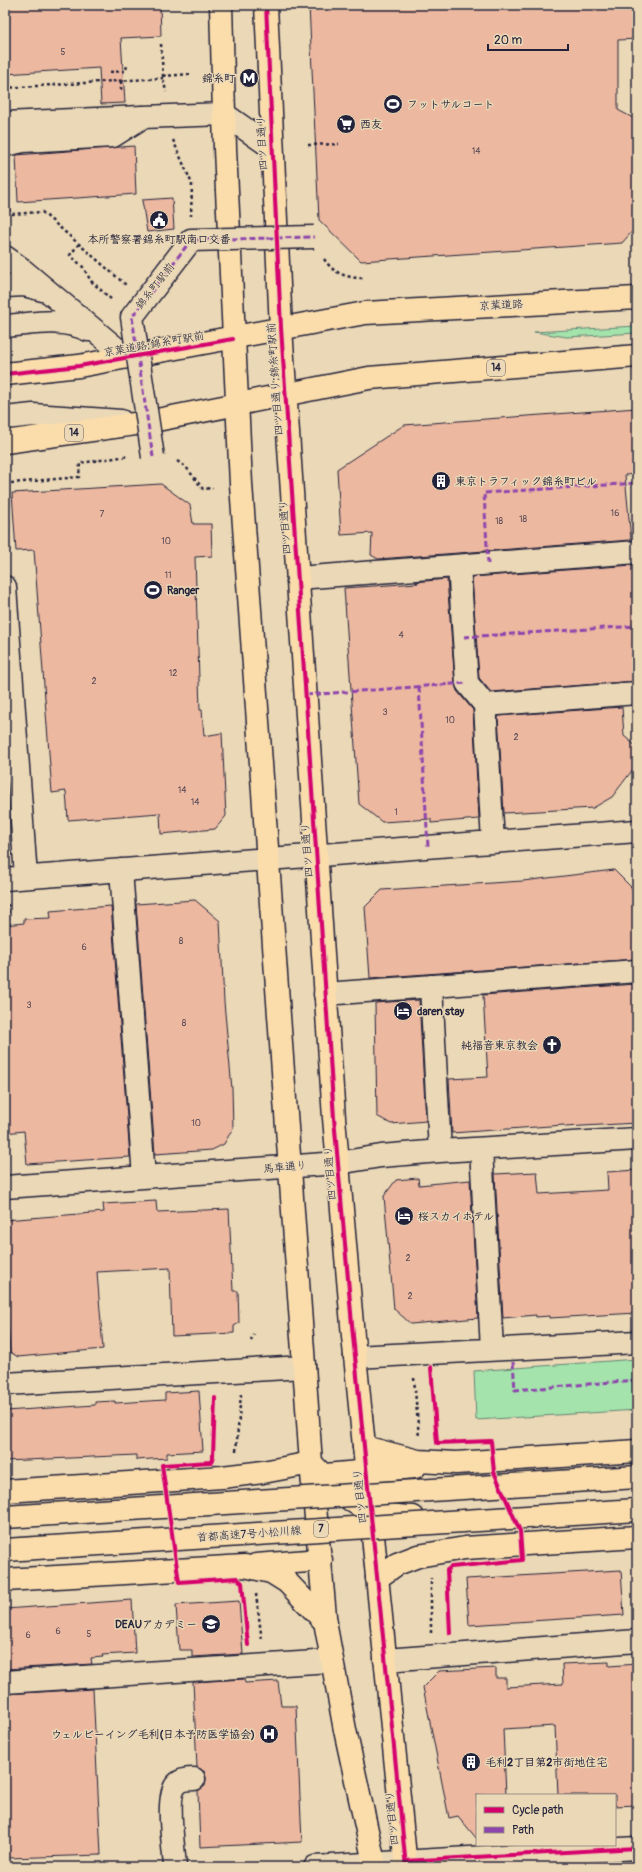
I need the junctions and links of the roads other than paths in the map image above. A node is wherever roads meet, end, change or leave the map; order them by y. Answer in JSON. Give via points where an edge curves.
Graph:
{"nodes":[{"id":1,"x":221,"y":5,"type":"edge"},
{"id":2,"x":266,"y":5,"type":"edge"},
{"id":3,"x":224,"y":114,"type":"junction"},
{"id":4,"x":143,"y":117,"type":"junction"},
{"id":5,"x":5,"y":123,"type":"edge"},
{"id":6,"x":5,"y":145,"type":"edge"},
{"id":7,"x":271,"y":147,"type":"junction"},
{"id":8,"x":314,"y":237,"type":"road end"},
{"id":9,"x":5,"y":258,"type":"edge"},
{"id":10,"x":279,"y":281,"type":"joint"},
{"id":11,"x":5,"y":286,"type":"edge"},
{"id":12,"x":49,"y":292,"type":"junction"},
{"id":13,"x":637,"y":298,"type":"edge"},
{"id":14,"x":365,"y":313,"type":"joint"},
{"id":15,"x":5,"y":326,"type":"edge"},
{"id":16,"x":281,"y":328,"type":"junction"},
{"id":17,"x":100,"y":335,"type":"junction"},
{"id":18,"x":233,"y":338,"type":"junction"},
{"id":19,"x":197,"y":346,"type":"junction"},
{"id":20,"x":637,"y":356,"type":"edge"},
{"id":21,"x":5,"y":374,"type":"edge"},
{"id":22,"x":286,"y":393,"type":"junction"},
{"id":23,"x":237,"y":403,"type":"junction"},
{"id":24,"x":5,"y":418,"type":"edge"},
{"id":25,"x":142,"y":423,"type":"junction"},
{"id":26,"x":5,"y":442,"type":"edge"},
{"id":27,"x":153,"y":455,"type":"road end"},
{"id":28,"x":290,"y":476,"type":"joint"},
{"id":29,"x":637,"y":552,"type":"edge"},
{"id":30,"x":459,"y":566,"type":"junction"},
{"id":31,"x":298,"y":578,"type":"junction"},
{"id":32,"x":5,"y":587,"type":"edge"},
{"id":33,"x":637,"y":693,"type":"edge"},
{"id":34,"x":485,"y":705,"type":"junction"},
{"id":35,"x":637,"y":831,"type":"edge"},
{"id":36,"x":493,"y":842,"type":"junction"},
{"id":37,"x":316,"y":856,"type":"junction"},
{"id":38,"x":267,"y":859,"type":"junction"},
{"id":39,"x":122,"y":870,"type":"junction"},
{"id":40,"x":15,"y":878,"type":"edge"},
{"id":41,"x":637,"y":970,"type":"edge"},
{"id":42,"x":431,"y":986,"type":"junction"},
{"id":43,"x":325,"y":994,"type":"junction"},
{"id":44,"x":637,"y":1139,"type":"edge"},
{"id":45,"x":481,"y":1149,"type":"junction"},
{"id":46,"x":440,"y":1151,"type":"junction"},
{"id":47,"x":338,"y":1163,"type":"junction"},
{"id":48,"x":288,"y":1167,"type":"junction"},
{"id":49,"x":144,"y":1177,"type":"junction"},
{"id":50,"x":5,"y":1187,"type":"edge"},
{"id":51,"x":637,"y":1342,"type":"edge"},
{"id":52,"x":492,"y":1350,"type":"junction"},
{"id":53,"x":355,"y":1357,"type":"junction"},
{"id":54,"x":304,"y":1367,"type":"junction"},
{"id":55,"x":5,"y":1384,"type":"edge"},
{"id":56,"x":364,"y":1447,"type":"junction"},
{"id":57,"x":637,"y":1451,"type":"edge"},
{"id":58,"x":456,"y":1463,"type":"junction"},
{"id":59,"x":315,"y":1471,"type":"junction"},
{"id":60,"x":366,"y":1471,"type":"junction"},
{"id":61,"x":637,"y":1477,"type":"edge"},
{"id":62,"x":5,"y":1491,"type":"edge"},
{"id":63,"x":637,"y":1510,"type":"edge"},
{"id":64,"x":370,"y":1511,"type":"junction"},
{"id":65,"x":637,"y":1515,"type":"edge"},
{"id":66,"x":5,"y":1516,"type":"edge"},
{"id":67,"x":637,"y":1538,"type":"edge"},
{"id":68,"x":5,"y":1550,"type":"edge"},
{"id":69,"x":321,"y":1560,"type":"junction"},
{"id":70,"x":245,"y":1566,"type":"junction"},
{"id":71,"x":377,"y":1578,"type":"junction"},
{"id":72,"x":5,"y":1580,"type":"edge"},
{"id":73,"x":326,"y":1623,"type":"junction"},
{"id":74,"x":637,"y":1641,"type":"edge"},
{"id":75,"x":385,"y":1660,"type":"junction"},
{"id":76,"x":331,"y":1661,"type":"junction"},
{"id":77,"x":5,"y":1682,"type":"edge"},
{"id":78,"x":194,"y":1779,"type":"dead end"},
{"id":79,"x":637,"y":1848,"type":"edge"},
{"id":80,"x":580,"y":1859,"type":"edge"},
{"id":81,"x":406,"y":1864,"type":"edge"},
{"id":82,"x":374,"y":1865,"type":"edge"},
{"id":83,"x":175,"y":1867,"type":"edge"},
{"id":84,"x":315,"y":1867,"type":"edge"}],
"edges":[{"from":1,"to":3,"type":"main road"},
{"from":2,"to":7,"type":"main road","name":"四ツ目通り"},
{"from":3,"to":4,"type":"street"},
{"from":3,"to":7,"type":"street"},
{"from":3,"to":18,"type":"main road"},
{"from":4,"to":5,"type":"street"},
{"from":4,"to":6,"type":"street","via":[[113,136]]},
{"from":7,"to":10,"type":"main road","name":"四ツ目通り"},
{"from":8,"to":27,"type":"street","name":"錦糸町駅前","bridge":true,"via":[[191,240],[138,309]]},
{"from":9,"to":12,"type":"street"},
{"from":10,"to":16,"type":"main road","name":"四ツ目通り;錦糸町駅前"},
{"from":11,"to":12,"type":"street","via":[[24,285]]},
{"from":12,"to":17,"type":"street"},
{"from":13,"to":14,"type":"main road","name":"京葉道路"},
{"from":14,"to":16,"type":"main road","name":"京葉道路;錦糸町駅前"},
{"from":15,"to":17,"type":"street","via":[[74,323]]},
{"from":16,"to":18,"type":"main road","name":"京葉道路;錦糸町駅前"},
{"from":16,"to":22,"type":"main road","name":"四ツ目通り;錦糸町駅前"},
{"from":17,"to":19,"type":"street","via":[[118,349],[132,353]]},
{"from":18,"to":19,"type":"main road","name":"京葉道路;錦糸町駅前"},
{"from":18,"to":23,"type":"main road"},
{"from":19,"to":21,"type":"main road","name":"京葉道路;錦糸町駅前","via":[[79,366]]},
{"from":20,"to":22,"type":"main road","number":"14","via":[[369,378]]},
{"from":22,"to":23,"type":"main road","number":"14"},
{"from":22,"to":28,"type":"main road","name":"四ツ目通り;錦糸町駅前"},
{"from":23,"to":25,"type":"main road","number":"14"},
{"from":23,"to":38,"type":"main road"},
{"from":24,"to":25,"type":"street","via":[[33,415]]},
{"from":25,"to":26,"type":"main road","number":"14"},
{"from":28,"to":31,"type":"main road","name":"四ツ目通り"},
{"from":29,"to":30,"type":"street"},
{"from":30,"to":31,"type":"street"},
{"from":30,"to":34,"type":"street","via":[[467,683]]},
{"from":31,"to":37,"type":"main road","name":"四ツ目通り"},
{"from":32,"to":40,"type":"street"},
{"from":33,"to":34,"type":"street"},
{"from":34,"to":36,"type":"street"},
{"from":35,"to":36,"type":"street"},
{"from":36,"to":37,"type":"street"},
{"from":37,"to":38,"type":"street"},
{"from":37,"to":43,"type":"main road","name":"四ツ目通り"},
{"from":38,"to":39,"type":"street"},
{"from":38,"to":48,"type":"main road"},
{"from":39,"to":40,"type":"street"},
{"from":39,"to":49,"type":"street"},
{"from":41,"to":42,"type":"street"},
{"from":42,"to":43,"type":"street"},
{"from":42,"to":46,"type":"street"},
{"from":43,"to":47,"type":"main road","name":"四ツ目通り"},
{"from":44,"to":45,"type":"street","name":"馬車通り"},
{"from":45,"to":46,"type":"street","name":"馬車通り"},
{"from":45,"to":52,"type":"street"},
{"from":46,"to":47,"type":"street","name":"馬車通り"},
{"from":47,"to":48,"type":"street","name":"馬車通り"},
{"from":47,"to":53,"type":"main road","name":"四ツ目通り"},
{"from":48,"to":49,"type":"street","name":"馬車通り"},
{"from":48,"to":54,"type":"main road"},
{"from":49,"to":50,"type":"street","name":"馬車通り"},
{"from":51,"to":52,"type":"street"},
{"from":52,"to":53,"type":"street"},
{"from":53,"to":56,"type":"main road","name":"四ツ目通り"},
{"from":54,"to":55,"type":"street"},
{"from":54,"to":59,"type":"main road"},
{"from":56,"to":58,"type":"main road","via":[[418,1461]]},
{"from":56,"to":60,"type":"main road","name":"四ツ目通り"},
{"from":57,"to":58,"type":"main road"},
{"from":58,"to":60,"type":"main road"},
{"from":59,"to":60,"type":"main road"},
{"from":59,"to":62,"type":"main road","via":[[263,1472]]},
{"from":59,"to":64,"type":"main road","via":[[360,1507]]},
{"from":59,"to":69,"type":"main road"},
{"from":60,"to":64,"type":"main road","name":"四ツ目通り"},
{"from":61,"to":66,"type":"main road","bridge":true},
{"from":63,"to":68,"type":"main road","name":"首都高速7号小松川線","number":"7","bridge":true},
{"from":64,"to":65,"type":"main road","via":[[390,1516],[428,1517],[551,1507]]},
{"from":64,"to":71,"type":"main road","name":"四ツ目通り"},
{"from":67,"to":71,"type":"main road","via":[[459,1549],[418,1556],[397,1564]]},
{"from":69,"to":70,"type":"main road"},
{"from":69,"to":73,"type":"main road"},
{"from":70,"to":72,"type":"main road"},
{"from":70,"to":73,"type":"main road","via":[[271,1572],[287,1582]]},
{"from":71,"to":75,"type":"main road","name":"四ツ目通り"},
{"from":73,"to":76,"type":"main road"},
{"from":74,"to":75,"type":"street"},
{"from":75,"to":81,"type":"main road","name":"四ツ目通り"},
{"from":76,"to":77,"type":"street"},
{"from":76,"to":82,"type":"main road"},
{"from":78,"to":83,"type":"street","via":[[183,1779],[175,1784],[170,1801]]},
{"from":79,"to":80,"type":"street"},
{"from":80,"to":81,"type":"street"},
{"from":81,"to":82,"type":"street"},
{"from":82,"to":84,"type":"street"}]}
